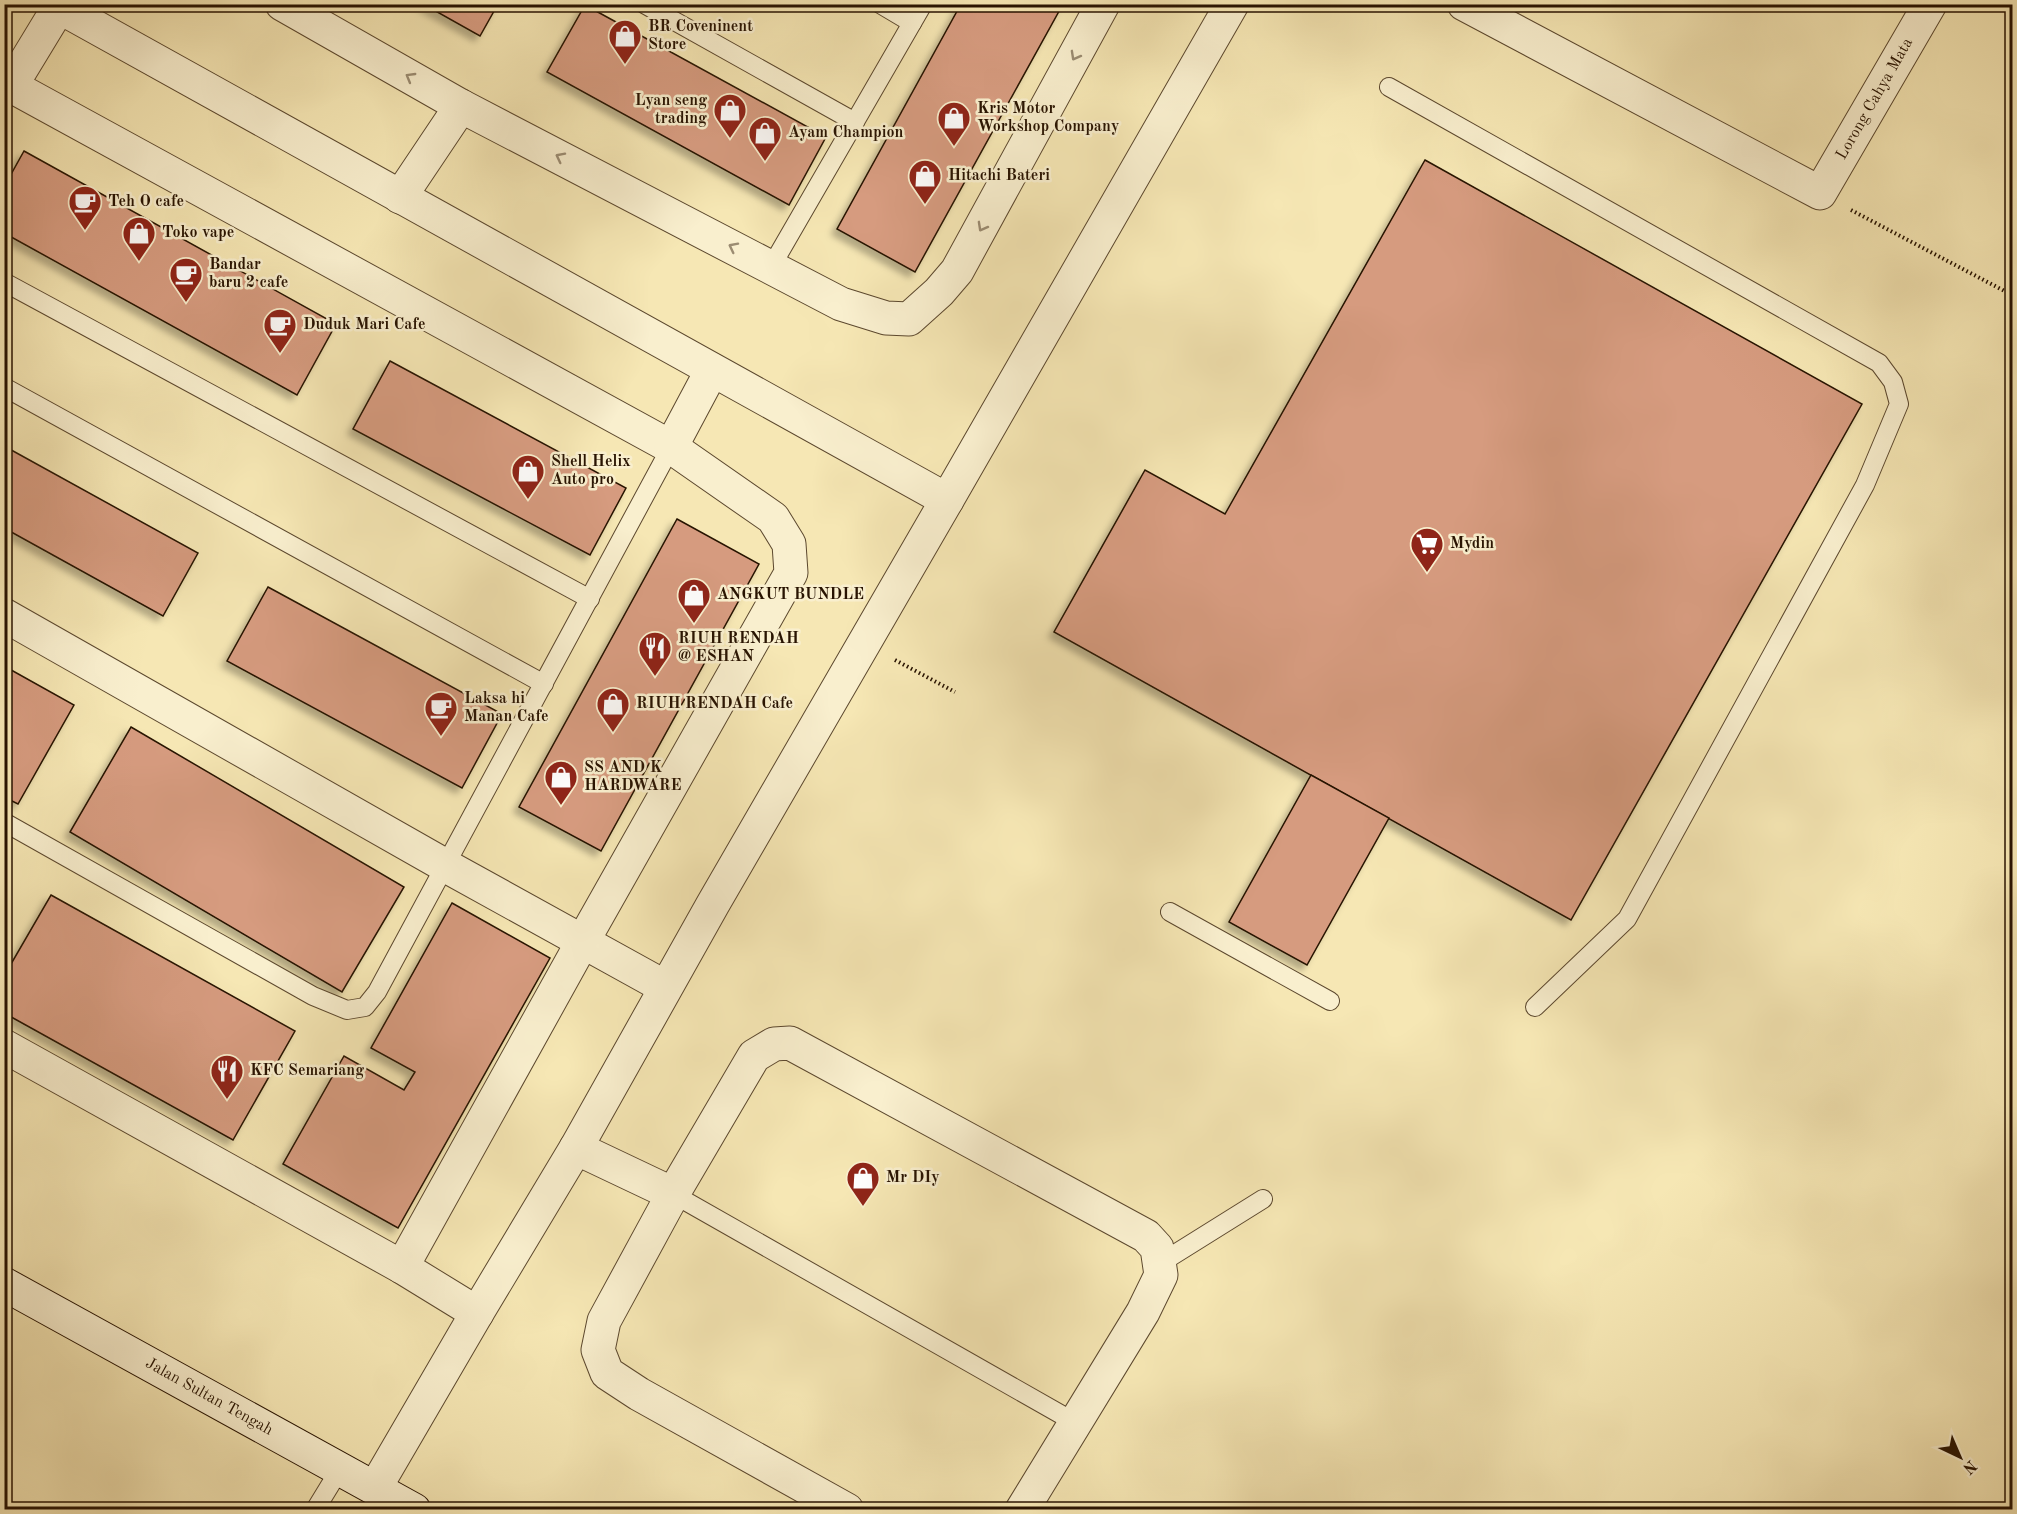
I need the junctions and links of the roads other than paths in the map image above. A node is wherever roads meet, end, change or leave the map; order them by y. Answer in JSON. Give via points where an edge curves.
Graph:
{"nodes":[{"id":1,"x":282,"y":4,"type":"edge"},
{"id":2,"x":645,"y":4,"type":"edge"},
{"id":3,"x":880,"y":4,"type":"edge"},
{"id":4,"x":923,"y":4,"type":"edge"},
{"id":5,"x":1104,"y":4,"type":"edge"},
{"id":6,"x":1232,"y":4,"type":"edge"},
{"id":7,"x":1464,"y":4,"type":"edge"},
{"id":8,"x":1930,"y":4,"type":"edge"},
{"id":9,"x":56,"y":6,"type":"edge"},
{"id":10,"x":912,"y":23,"type":"junction"},
{"id":11,"x":1389,"y":87,"type":"dead end"},
{"id":12,"x":7,"y":88,"type":"edge"},
{"id":13,"x":461,"y":106,"type":"junction"},
{"id":14,"x":855,"y":122,"type":"junction"},
{"id":15,"x":400,"y":197,"type":"junction"},
{"id":16,"x":771,"y":267,"type":"junction"},
{"id":17,"x":4,"y":282,"type":"edge"},
{"id":18,"x":712,"y":370,"type":"junction"},
{"id":19,"x":4,"y":387,"type":"edge"},
{"id":20,"x":671,"y":447,"type":"junction"},
{"id":21,"x":946,"y":500,"type":"junction"},
{"id":22,"x":590,"y":599,"type":"junction"},
{"id":23,"x":4,"y":615,"type":"edge"},
{"id":24,"x":544,"y":684,"type":"junction"},
{"id":25,"x":4,"y":822,"type":"edge"},
{"id":26,"x":446,"y":866,"type":"junction"},
{"id":27,"x":1170,"y":912,"type":"dead end"},
{"id":28,"x":582,"y":941,"type":"junction"},
{"id":29,"x":665,"y":987,"type":"junction"},
{"id":30,"x":1330,"y":1001,"type":"dead end"},
{"id":31,"x":1535,"y":1007,"type":"dead end"},
{"id":32,"x":4,"y":1046,"type":"edge"},
{"id":33,"x":576,"y":1148,"type":"junction"},
{"id":34,"x":674,"y":1194,"type":"junction"},
{"id":35,"x":1263,"y":1199,"type":"dead end"},
{"id":36,"x":1159,"y":1263,"type":"junction"},
{"id":37,"x":402,"y":1267,"type":"junction"},
{"id":38,"x":4,"y":1284,"type":"edge"},
{"id":39,"x":477,"y":1313,"type":"junction"},
{"id":40,"x":1076,"y":1423,"type":"junction"},
{"id":41,"x":340,"y":1469,"type":"junction"},
{"id":42,"x":375,"y":1488,"type":"junction"},
{"id":43,"x":315,"y":1509,"type":"edge"},
{"id":44,"x":414,"y":1509,"type":"edge"},
{"id":45,"x":847,"y":1509,"type":"edge"},
{"id":46,"x":1022,"y":1509,"type":"edge"}],
"edges":[{"from":13,"to":1,"type":"street","one_way":true},
{"from":2,"to":14,"type":"lane"},
{"from":3,"to":10,"type":"lane"},
{"from":4,"to":10,"type":"lane"},
{"from":5,"to":16,"type":"street","one_way":true,"via":[[957,271],[909,319],[886,318],[841,304]]},
{"from":6,"to":21,"type":"street"},
{"from":7,"to":8,"type":"street","name":"Lorong Cahya Mata","via":[[1820,193]]},
{"from":9,"to":12,"type":"street"},
{"from":9,"to":15,"type":"street"},
{"from":10,"to":14,"type":"lane"},
{"from":11,"to":31,"type":"lane","via":[[1879,363],[1893,382],[1899,404],[1865,485],[1627,919]]},
{"from":12,"to":20,"type":"street"},
{"from":13,"to":15,"type":"street"},
{"from":16,"to":13,"type":"street","one_way":true},
{"from":14,"to":16,"type":"lane"},
{"from":15,"to":18,"type":"street"},
{"from":17,"to":22,"type":"lane"},
{"from":18,"to":20,"type":"street"},
{"from":18,"to":21,"type":"street"},
{"from":19,"to":24,"type":"lane"},
{"from":20,"to":22,"type":"lane"},
{"from":20,"to":28,"type":"street","via":[[773,518],[789,544],[791,573]]},
{"from":21,"to":29,"type":"street"},
{"from":22,"to":24,"type":"lane"},
{"from":23,"to":26,"type":"street"},
{"from":24,"to":26,"type":"lane"},
{"from":25,"to":26,"type":"lane","via":[[313,996],[347,1010],[365,1007],[377,992]]},
{"from":26,"to":28,"type":"street"},
{"from":27,"to":30,"type":"lane"},
{"from":28,"to":29,"type":"street"},
{"from":28,"to":37,"type":"street"},
{"from":29,"to":33,"type":"street"},
{"from":32,"to":37,"type":"street"},
{"from":33,"to":34,"type":"street"},
{"from":33,"to":39,"type":"street"},
{"from":34,"to":36,"type":"street","via":[[754,1056],[774,1044],[790,1043],[1146,1236],[1157,1248]]},
{"from":34,"to":40,"type":"lane"},
{"from":34,"to":45,"type":"street","via":[[604,1321],[598,1350],[607,1373]]},
{"from":35,"to":36,"type":"lane"},
{"from":36,"to":40,"type":"street","via":[[1161,1275],[1143,1312]]},
{"from":37,"to":39,"type":"street"},
{"from":38,"to":41,"type":"street","name":"Jalan Sultan Tengah"},
{"from":39,"to":42,"type":"street"},
{"from":40,"to":46,"type":"street"},
{"from":41,"to":42,"type":"street","name":"Jalan Sultan Tengah"},
{"from":41,"to":43,"type":"lane"},
{"from":42,"to":44,"type":"street","name":"Jalan Sultan Tengah"}]}
